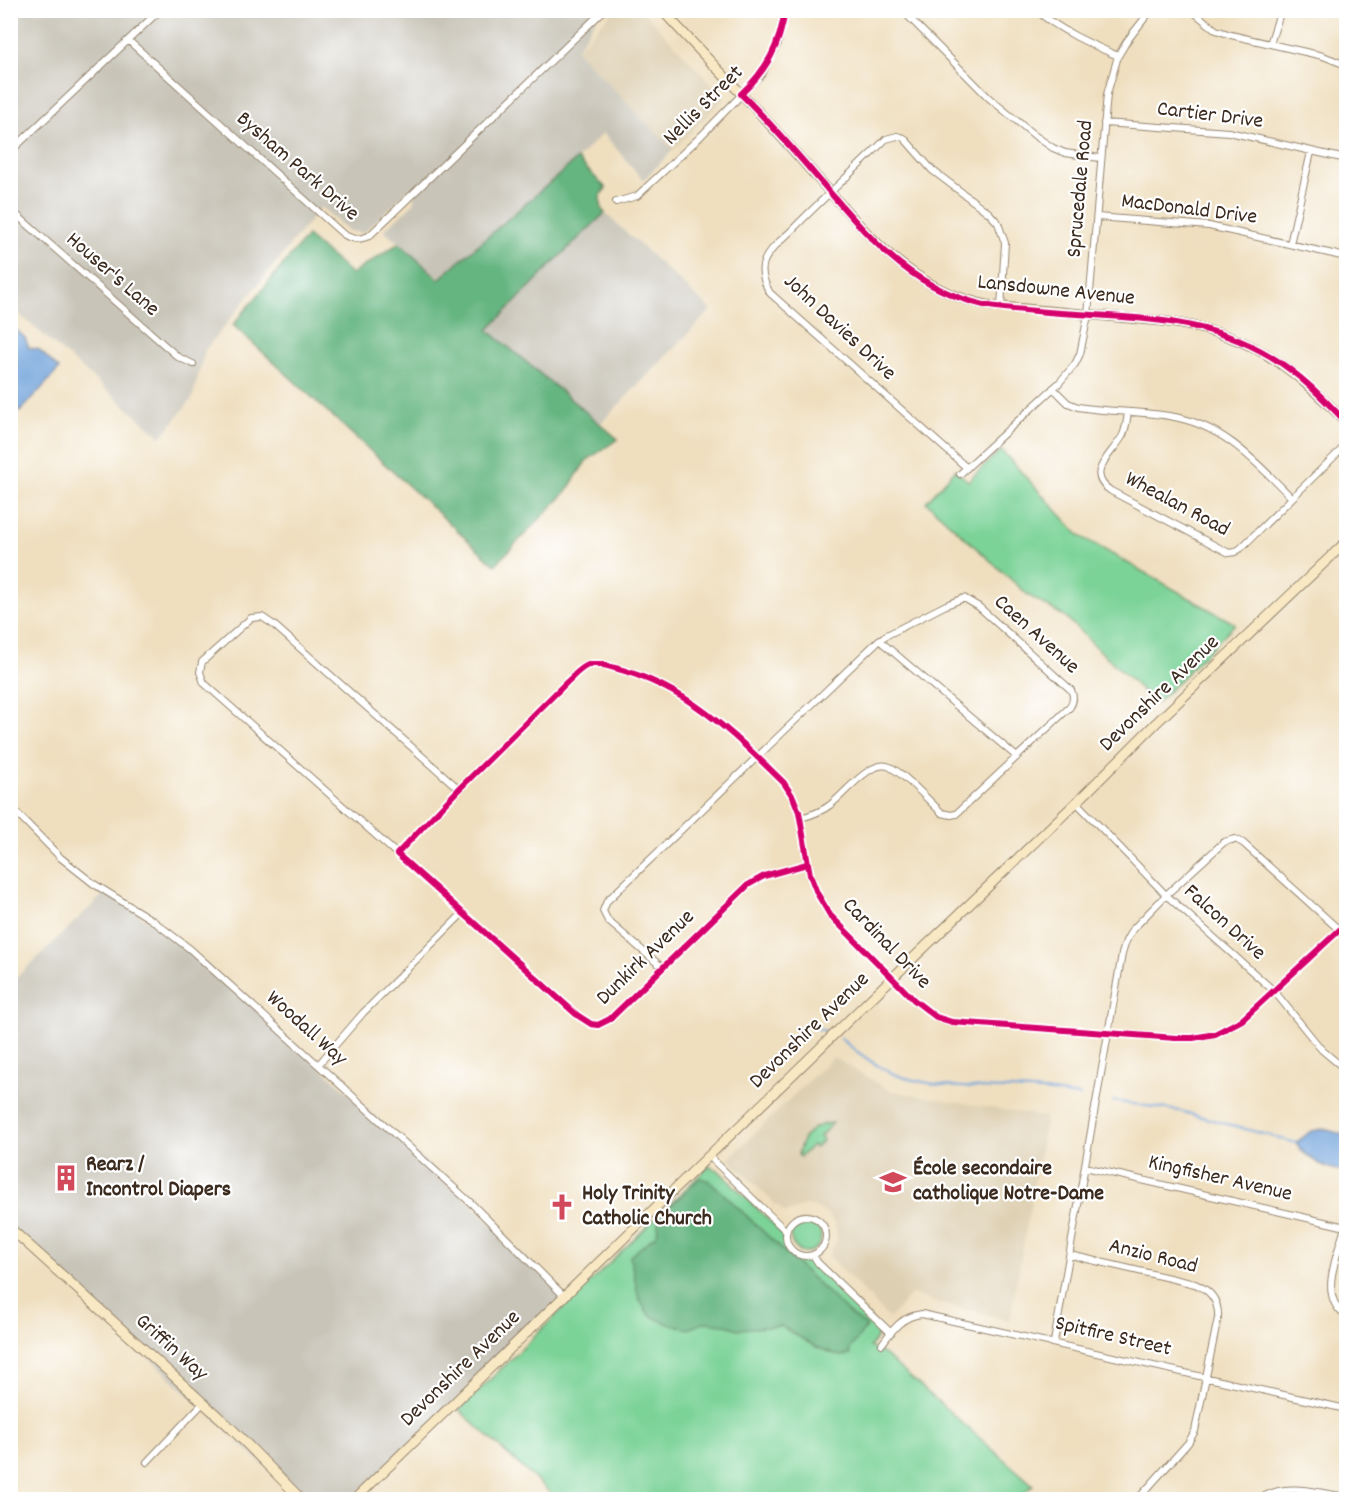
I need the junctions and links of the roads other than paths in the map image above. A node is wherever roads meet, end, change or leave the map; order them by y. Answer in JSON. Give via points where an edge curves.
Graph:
{"nodes":[{"id":1,"x":160,"y":10,"type":"edge"},
{"id":2,"x":604,"y":10,"type":"edge"},
{"id":3,"x":662,"y":10,"type":"edge"},
{"id":4,"x":785,"y":10,"type":"edge"},
{"id":5,"x":902,"y":10,"type":"edge"},
{"id":6,"x":1036,"y":10,"type":"edge"},
{"id":7,"x":1151,"y":10,"type":"edge"},
{"id":8,"x":1191,"y":10,"type":"edge"},
{"id":9,"x":1281,"y":10,"type":"edge"},
{"id":10,"x":129,"y":41,"type":"junction"},
{"id":11,"x":1270,"y":44,"type":"junction"},
{"id":12,"x":1118,"y":56,"type":"junction"},
{"id":13,"x":1347,"y":65,"type":"edge"},
{"id":14,"x":741,"y":94,"type":"junction"},
{"id":15,"x":1104,"y":123,"type":"junction"},
{"id":16,"x":10,"y":152,"type":"edge"},
{"id":17,"x":1311,"y":152,"type":"junction"},
{"id":18,"x":1100,"y":158,"type":"junction"},
{"id":19,"x":1347,"y":159,"type":"edge"},
{"id":20,"x":830,"y":192,"type":"junction"},
{"id":21,"x":616,"y":202,"type":"dead end"},
{"id":22,"x":10,"y":209,"type":"edge"},
{"id":23,"x":1097,"y":217,"type":"junction"},
{"id":24,"x":1290,"y":244,"type":"junction"},
{"id":25,"x":1347,"y":258,"type":"edge"},
{"id":26,"x":1001,"y":307,"type":"junction"},
{"id":27,"x":1088,"y":315,"type":"junction"},
{"id":28,"x":193,"y":364,"type":"dead end"},
{"id":29,"x":1053,"y":388,"type":"junction"},
{"id":30,"x":1128,"y":412,"type":"junction"},
{"id":31,"x":1347,"y":422,"type":"edge"},
{"id":32,"x":1347,"y":445,"type":"edge"},
{"id":33,"x":967,"y":468,"type":"junction"},
{"id":34,"x":960,"y":474,"type":"dead end"},
{"id":35,"x":1292,"y":498,"type":"junction"},
{"id":36,"x":1347,"y":542,"type":"edge"},
{"id":37,"x":879,"y":640,"type":"junction"},
{"id":38,"x":757,"y":756,"type":"junction"},
{"id":39,"x":1017,"y":757,"type":"junction"},
{"id":40,"x":459,"y":789,"type":"junction"},
{"id":41,"x":1077,"y":803,"type":"junction"},
{"id":42,"x":10,"y":806,"type":"edge"},
{"id":43,"x":800,"y":818,"type":"junction"},
{"id":44,"x":397,"y":854,"type":"junction"},
{"id":45,"x":807,"y":864,"type":"junction"},
{"id":46,"x":1166,"y":895,"type":"junction"},
{"id":47,"x":463,"y":913,"type":"junction"},
{"id":48,"x":1347,"y":924,"type":"edge"},
{"id":49,"x":1340,"y":930,"type":"junction"},
{"id":50,"x":1347,"y":936,"type":"edge"},
{"id":51,"x":663,"y":968,"type":"junction"},
{"id":52,"x":892,"y":979,"type":"junction"},
{"id":53,"x":1274,"y":991,"type":"junction"},
{"id":54,"x":1108,"y":1033,"type":"junction"},
{"id":55,"x":319,"y":1064,"type":"junction"},
{"id":56,"x":1347,"y":1070,"type":"edge"},
{"id":57,"x":709,"y":1156,"type":"junction"},
{"id":58,"x":1085,"y":1167,"type":"junction"},
{"id":59,"x":1346,"y":1227,"type":"edge"},
{"id":60,"x":10,"y":1228,"type":"edge"},
{"id":61,"x":786,"y":1231,"type":"junction"},
{"id":62,"x":813,"y":1255,"type":"junction"},
{"id":63,"x":1070,"y":1255,"type":"junction"},
{"id":64,"x":564,"y":1296,"type":"junction"},
{"id":65,"x":1347,"y":1316,"type":"edge"},
{"id":66,"x":891,"y":1333,"type":"junction"},
{"id":67,"x":1054,"y":1342,"type":"junction"},
{"id":68,"x":882,"y":1344,"type":"dead end"},
{"id":69,"x":1207,"y":1377,"type":"junction"},
{"id":70,"x":204,"y":1403,"type":"junction"},
{"id":71,"x":1347,"y":1409,"type":"edge"},
{"id":72,"x":147,"y":1462,"type":"dead end"},
{"id":73,"x":1347,"y":1497,"type":"edge"},
{"id":74,"x":302,"y":1500,"type":"edge"},
{"id":75,"x":354,"y":1500,"type":"edge"},
{"id":76,"x":1137,"y":1500,"type":"edge"},
{"id":77,"x":1258,"y":1500,"type":"edge"}],
"edges":[{"from":1,"to":10,"type":"street"},
{"from":2,"to":10,"type":"street","name":"Bysham Park Drive","via":[[369,236],[361,239],[343,234]]},
{"from":3,"to":14,"type":"main road","name":"Lansdowne Avenue"},
{"from":4,"to":14,"type":"street","name":"Nellis Street","via":[[773,55],[762,74]]},
{"from":5,"to":18,"type":"street","via":[[989,98],[1034,135],[1065,153]]},
{"from":6,"to":12,"type":"street","via":[[1076,36]]},
{"from":7,"to":12,"type":"street","name":"Sprucedale Road"},
{"from":8,"to":11,"type":"street","via":[[1216,30]]},
{"from":9,"to":11,"type":"street"},
{"from":10,"to":16,"type":"street"},
{"from":11,"to":13,"type":"street"},
{"from":12,"to":15,"type":"street","name":"Sprucedale Road"},
{"from":14,"to":20,"type":"main road","name":"Lansdowne Avenue"},
{"from":14,"to":21,"type":"street","name":"Nellis Street","via":[[637,196]]},
{"from":15,"to":17,"type":"street","name":"Cartier Drive","via":[[1229,132]]},
{"from":15,"to":18,"type":"street","name":"Sprucedale Road"},
{"from":17,"to":19,"type":"street","name":"Cartier Drive"},
{"from":17,"to":24,"type":"street"},
{"from":18,"to":23,"type":"street","name":"Sprucedale Road"},
{"from":20,"to":26,"type":"main road","name":"Lansdowne Avenue","via":[[890,258],[915,276],[958,297]]},
{"from":20,"to":26,"type":"street","name":"John Davies Drive","via":[[886,139],[904,138],[932,170],[998,223],[1005,243]]},
{"from":20,"to":33,"type":"street","name":"John Davies Drive","via":[[766,257],[762,272],[765,283],[784,305]]},
{"from":22,"to":28,"type":"street","name":"Houser's Lane","via":[[178,357]]},
{"from":23,"to":24,"type":"street","name":"MacDonald Drive","via":[[1209,226]]},
{"from":23,"to":27,"type":"street","name":"Sprucedale Road"},
{"from":24,"to":25,"type":"street","name":"MacDonald Drive"},
{"from":26,"to":27,"type":"main road","name":"Lansdowne Avenue"},
{"from":27,"to":29,"type":"street","name":"Sprucedale Road","via":[[1078,359]]},
{"from":27,"to":31,"type":"main road","name":"Lansdowne Avenue","via":[[1188,324],[1234,338],[1284,364]]},
{"from":29,"to":30,"type":"street","via":[[1078,407]]},
{"from":29,"to":33,"type":"street","name":"Sprucedale Road"},
{"from":30,"to":35,"type":"street","via":[[1175,417],[1211,429],[1248,454]]},
{"from":30,"to":35,"type":"street","name":"Whealan Road","via":[[1122,436],[1100,468],[1102,484],[1215,548],[1236,552]]},
{"from":32,"to":35,"type":"street","name":"Whealan Road"},
{"from":33,"to":34,"type":"street","name":"Sprucedale Road"},
{"from":36,"to":41,"type":"main road","name":"Devonshire Avenue"},
{"from":37,"to":38,"type":"street","name":"Caen Avenue"},
{"from":37,"to":39,"type":"street"},
{"from":37,"to":39,"type":"street","name":"Caen Avenue","via":[[957,600],[964,598],[980,607],[1073,694],[1070,707]]},
{"from":38,"to":40,"type":"street","name":"Cardinal Drive","via":[[686,697],[636,674],[596,663],[567,682]]},
{"from":38,"to":43,"type":"street","name":"Cardinal Drive","via":[[790,791]]},
{"from":38,"to":51,"type":"street","name":"Caen Avenue","via":[[604,905],[608,921]]},
{"from":39,"to":43,"type":"street","name":"Caen Avenue","via":[[953,815],[942,813],[899,773],[882,765],[870,769],[824,809]]},
{"from":40,"to":44,"type":"street","name":"Cardinal Drive"},
{"from":40,"to":44,"type":"street","via":[[262,616],[251,618],[202,662],[204,683]]},
{"from":41,"to":46,"type":"street","name":"Falcon Drive"},
{"from":41,"to":52,"type":"main road","name":"Devonshire Avenue"},
{"from":42,"to":55,"type":"street","name":"Woodall Way","via":[[61,858],[190,949]]},
{"from":43,"to":45,"type":"street","name":"Cardinal Drive"},
{"from":44,"to":47,"type":"street"},
{"from":45,"to":51,"type":"street","name":"Dunkirk Avenue","via":[[752,882]]},
{"from":45,"to":52,"type":"street","name":"Cardinal Drive","via":[[830,915]]},
{"from":46,"to":49,"type":"street","via":[[1224,842],[1235,839]]},
{"from":46,"to":53,"type":"street","name":"Falcon Drive"},
{"from":46,"to":54,"type":"street","via":[[1126,941]]},
{"from":47,"to":51,"type":"street","name":"Dunkirk Avenue","via":[[577,1015],[598,1025],[610,1019]]},
{"from":47,"to":55,"type":"street","via":[[363,1013]]},
{"from":48,"to":49,"type":"street","name":"Cardinal Drive"},
{"from":49,"to":50,"type":"street"},
{"from":49,"to":53,"type":"street","name":"Cardinal Drive"},
{"from":52,"to":54,"type":"street","name":"Cardinal Drive","via":[[929,1012],[947,1021]]},
{"from":52,"to":57,"type":"main road","name":"Devonshire Avenue"},
{"from":53,"to":54,"type":"street","name":"Cardinal Drive","via":[[1242,1020],[1215,1034],[1177,1038]]},
{"from":53,"to":56,"type":"street","name":"Falcon Drive","via":[[1322,1050]]},
{"from":54,"to":58,"type":"street"},
{"from":55,"to":64,"type":"street","name":"Woodall Way","via":[[472,1204]]},
{"from":57,"to":61,"type":"street"},
{"from":57,"to":64,"type":"main road","name":"Devonshire Avenue"},
{"from":58,"to":59,"type":"street","name":"Kingfisher Avenue"},
{"from":58,"to":63,"type":"street"},
{"from":59,"to":65,"type":"street","via":[[1330,1288],[1333,1301]]},
{"from":60,"to":70,"type":"main road","name":"Griffin Way"},
{"from":61,"to":62,"type":"street","via":[[786,1242],[794,1253]]},
{"from":61,"to":62,"type":"street","via":[[799,1217],[819,1221],[826,1233],[825,1240]]},
{"from":62,"to":66,"type":"street"},
{"from":63,"to":67,"type":"street"},
{"from":63,"to":69,"type":"street","name":"Anzio Road","via":[[1195,1284],[1209,1292],[1218,1312]]},
{"from":64,"to":75,"type":"main road","name":"Devonshire Avenue"},
{"from":66,"to":67,"type":"street","name":"Spitfire Street","via":[[904,1319],[922,1314]]},
{"from":66,"to":68,"type":"street","name":"Spitfire Street"},
{"from":67,"to":69,"type":"street","name":"Spitfire Street"},
{"from":69,"to":71,"type":"street","name":"Spitfire Street"},
{"from":69,"to":76,"type":"street","name":"Anzio Road","via":[[1192,1437]]},
{"from":70,"to":72,"type":"street"},
{"from":70,"to":74,"type":"main road","name":"Griffin Way"},
{"from":73,"to":77,"type":"street","via":[[1291,1489],[1272,1492]]}]}
